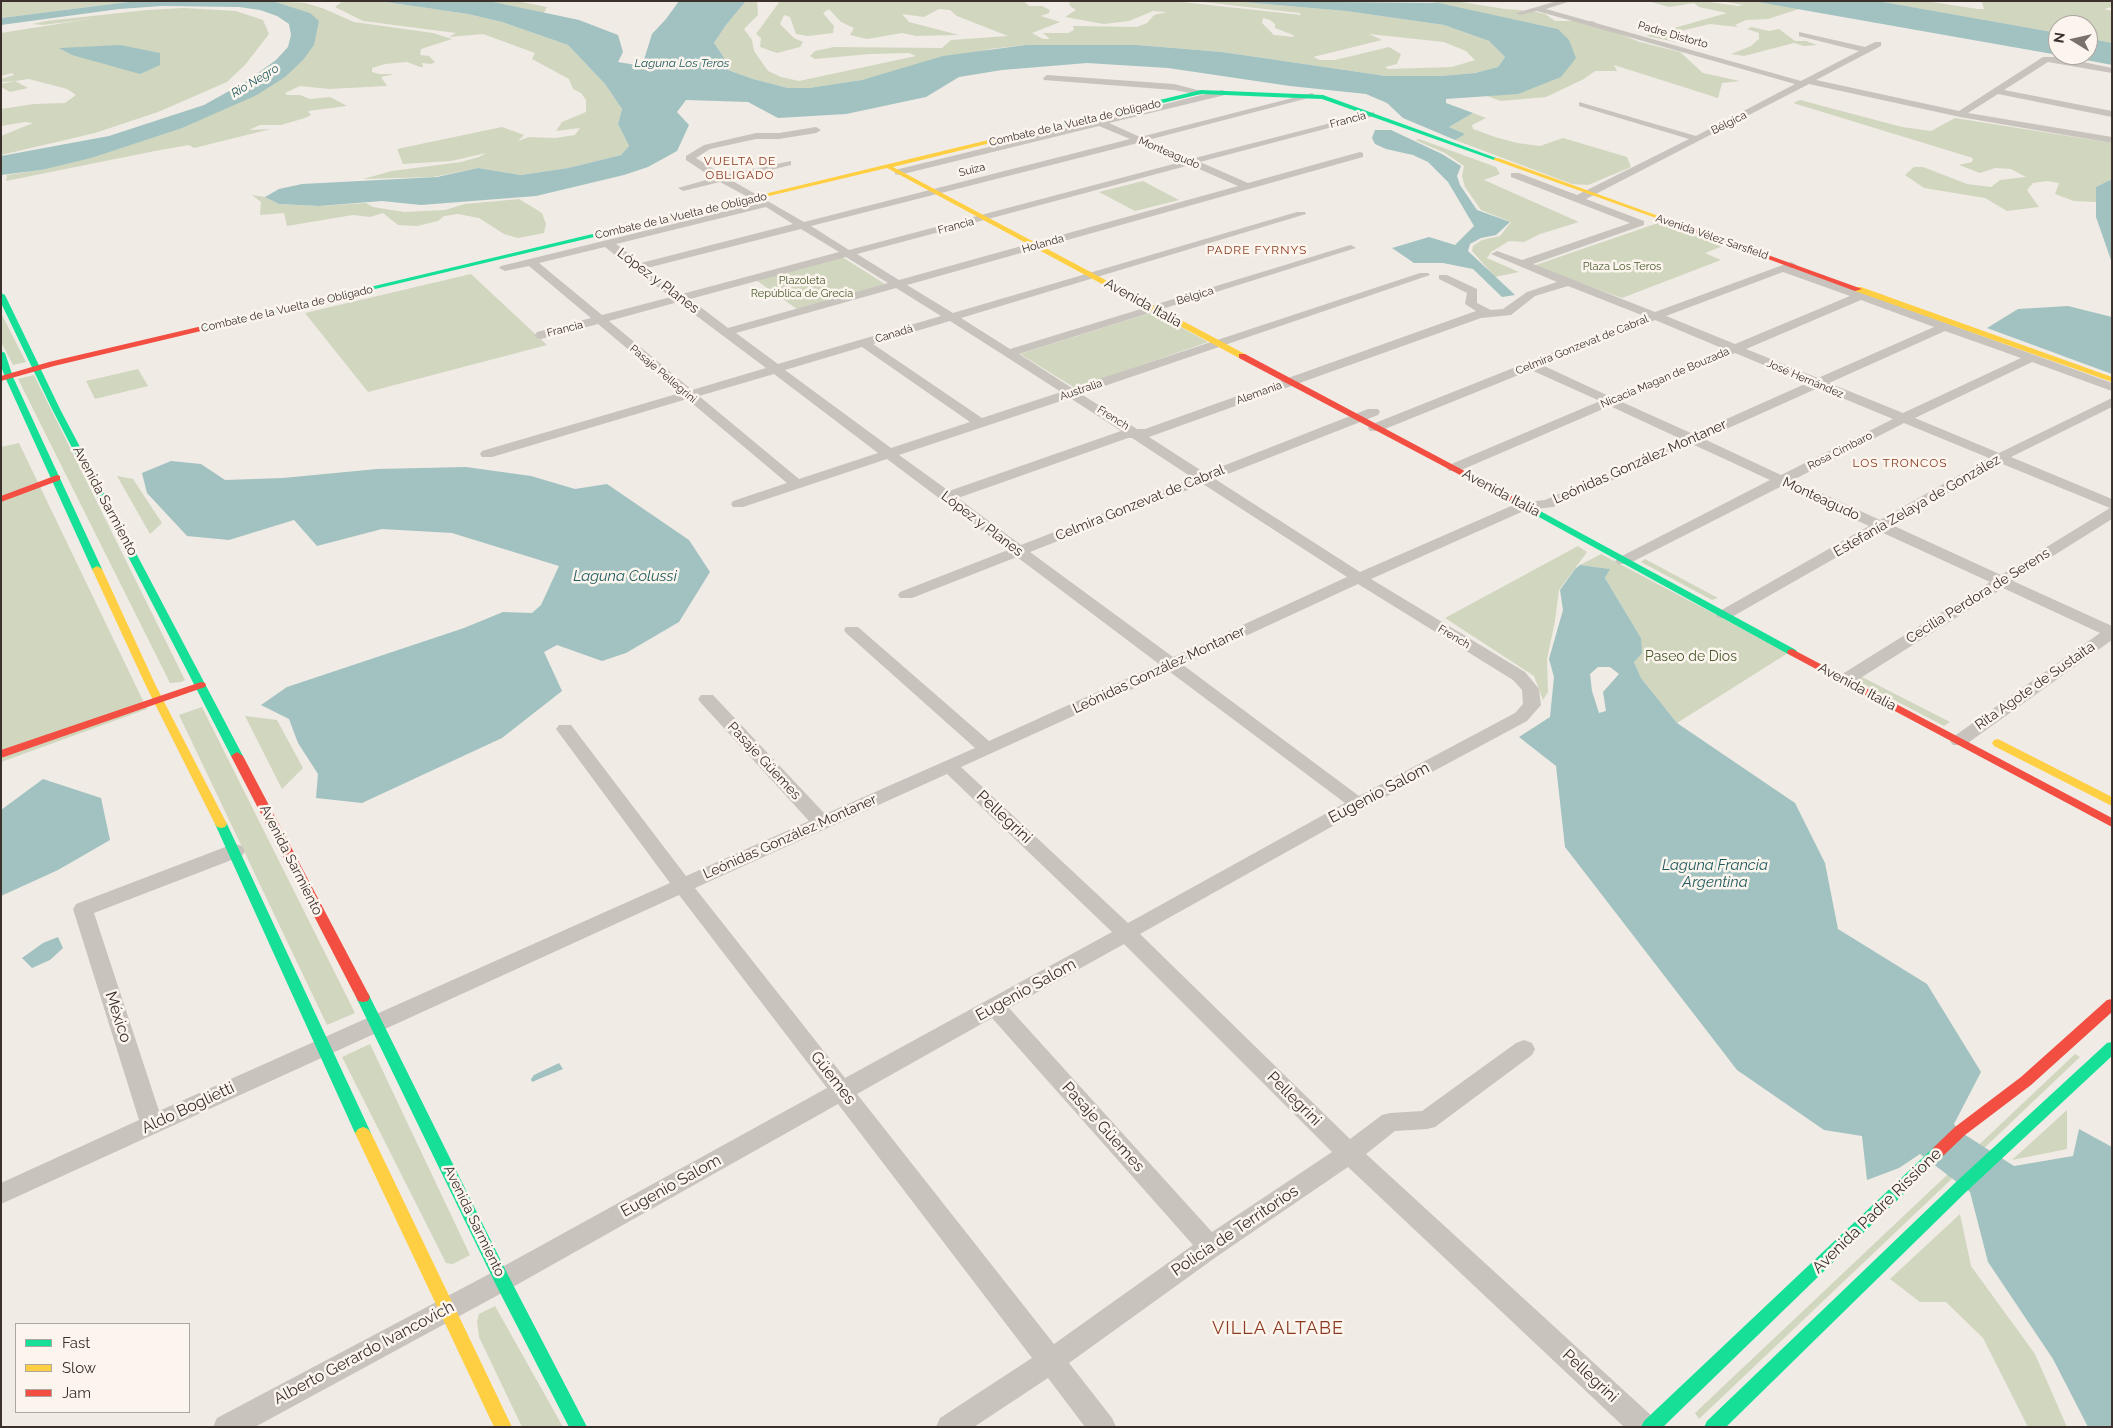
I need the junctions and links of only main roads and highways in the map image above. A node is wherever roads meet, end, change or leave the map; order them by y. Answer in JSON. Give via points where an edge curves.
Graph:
{"nodes":[{"id":1,"x":1312,"y":96,"type":"joint"},
{"id":2,"x":899,"y":168,"type":"junction"},
{"id":3,"x":991,"y":216,"type":"junction"},
{"id":4,"x":1,"y":295,"type":"edge"},
{"id":5,"x":1240,"y":341,"type":"road end"},
{"id":6,"x":1,"y":353,"type":"edge"},
{"id":7,"x":1289,"y":366,"type":"dead end"},
{"id":8,"x":36,"y":368,"type":"junction"},
{"id":9,"x":5,"y":375,"type":"edge"},
{"id":10,"x":2112,"y":380,"type":"edge"},
{"id":11,"x":1324,"y":385,"type":"dead end"},
{"id":12,"x":1356,"y":403,"type":"dead end"},
{"id":13,"x":1409,"y":430,"type":"dead end"},
{"id":14,"x":1442,"y":448,"type":"dead end"},
{"id":15,"x":1484,"y":470,"type":"dead end"},
{"id":16,"x":56,"y":478,"type":"junction"},
{"id":17,"x":1,"y":499,"type":"edge"},
{"id":18,"x":1626,"y":544,"type":"dead end"},
{"id":19,"x":1649,"y":556,"type":"road end"},
{"id":20,"x":1723,"y":598,"type":"dead end"},
{"id":21,"x":1747,"y":611,"type":"road end"},
{"id":22,"x":1851,"y":672,"type":"junction"},
{"id":23,"x":1876,"y":679,"type":"dead end"},
{"id":24,"x":201,"y":686,"type":"junction"},
{"id":25,"x":158,"y":700,"type":"junction"},
{"id":26,"x":1965,"y":732,"type":"junction"},
{"id":27,"x":1,"y":754,"type":"edge"},
{"id":28,"x":2112,"y":802,"type":"edge"},
{"id":29,"x":2112,"y":823,"type":"edge"},
{"id":30,"x":2112,"y":1004,"type":"edge"},
{"id":31,"x":2111,"y":1050,"type":"edge"},
{"id":32,"x":503,"y":1427,"type":"edge"},
{"id":33,"x":578,"y":1427,"type":"edge"},
{"id":34,"x":1650,"y":1427,"type":"edge"},
{"id":35,"x":1714,"y":1427,"type":"edge"}],
"edges":[{"from":1,"to":2,"type":"main road","name":"Combate de la Vuelta de Obligado","via":[[1201,92]]},
{"from":1,"to":10,"type":"main road","name":"Avenida Vélez Sarsfield","via":[[1371,114],[1787,266]]},
{"from":2,"to":3,"type":"main road","name":"Avenida Italia"},
{"from":2,"to":8,"type":"main road","name":"Combate de la Vuelta de Obligado"},
{"from":3,"to":5,"type":"main road","name":"Avenida Italia","via":[[1050,242]]},
{"from":3,"to":22,"type":"main road","name":"Avenida Italia","via":[[1093,276],[1374,428],[1528,500],[1623,561],[1724,615]]},
{"from":4,"to":8,"type":"main road","name":"Avenida Sarmiento"},
{"from":6,"to":9,"type":"main road"},
{"from":7,"to":11,"type":"main road"},
{"from":8,"to":9,"type":"main road","name":"Combate de la Vuelta de Obligado"},
{"from":8,"to":24,"type":"main road","name":"Avenida Sarmiento"},
{"from":9,"to":16,"type":"main road"},
{"from":12,"to":13,"type":"main road"},
{"from":14,"to":15,"type":"main road","name":"Avenida Italia"},
{"from":16,"to":17,"type":"main road"},
{"from":16,"to":25,"type":"main road"},
{"from":18,"to":19,"type":"main road"},
{"from":20,"to":21,"type":"main road"},
{"from":22,"to":23,"type":"main road","name":"Avenida Italia"},
{"from":22,"to":26,"type":"main road","name":"Avenida Italia"},
{"from":24,"to":25,"type":"main road"},
{"from":24,"to":33,"type":"main road","name":"Avenida Sarmiento","via":[[376,1022]]},
{"from":25,"to":27,"type":"main road"},
{"from":25,"to":32,"type":"main road","via":[[235,851],[322,1047]]},
{"from":26,"to":28,"type":"main road","name":"Avenida Italia"},
{"from":26,"to":29,"type":"main road","name":"Avenida Italia"},
{"from":30,"to":34,"type":"main road","name":"Avenida Padre Rissione","via":[[2026,1081],[1960,1131]]},
{"from":31,"to":35,"type":"main road","via":[[1961,1187]]}]}
